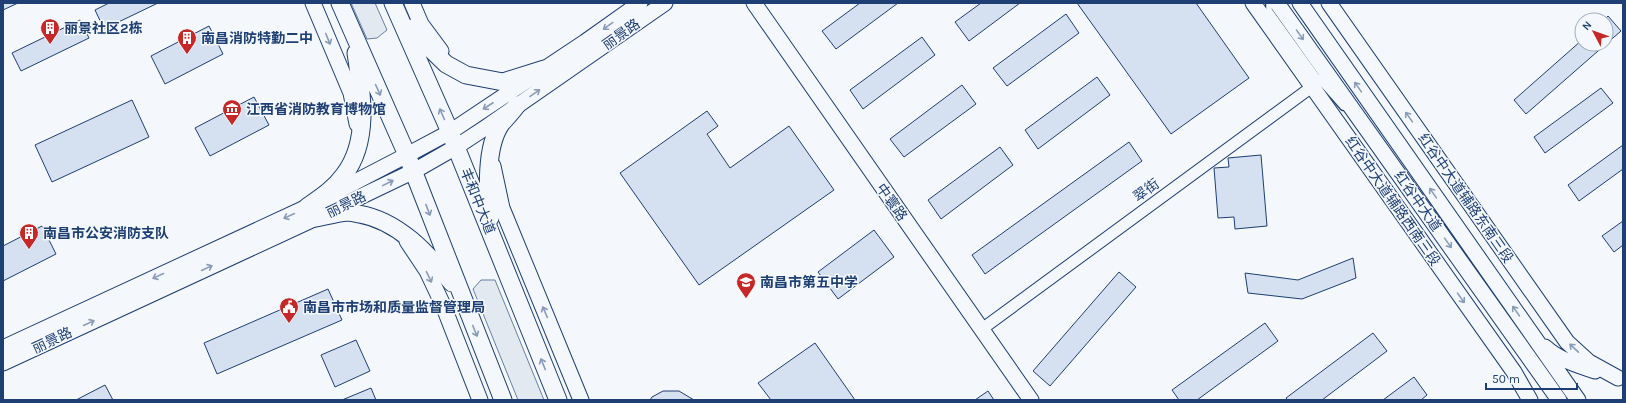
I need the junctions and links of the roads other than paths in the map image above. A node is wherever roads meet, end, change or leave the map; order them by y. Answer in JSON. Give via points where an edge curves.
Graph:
{"nodes":[{"id":1,"x":313,"y":3,"type":"edge"},
{"id":2,"x":340,"y":3,"type":"edge"},
{"id":3,"x":412,"y":3,"type":"edge"},
{"id":4,"x":640,"y":3,"type":"edge"},
{"id":5,"x":665,"y":3,"type":"edge"},
{"id":6,"x":754,"y":3,"type":"edge"},
{"id":7,"x":1253,"y":3,"type":"edge"},
{"id":8,"x":1269,"y":3,"type":"edge"},
{"id":9,"x":1277,"y":3,"type":"edge"},
{"id":10,"x":1300,"y":3,"type":"edge"},
{"id":11,"x":1329,"y":3,"type":"edge"},
{"id":12,"x":396,"y":10,"type":"edge"},
{"id":13,"x":352,"y":31,"type":"junction"},
{"id":14,"x":544,"y":69,"type":"junction"},
{"id":15,"x":466,"y":75,"type":"junction"},
{"id":16,"x":1320,"y":81,"type":"junction"},
{"id":17,"x":517,"y":105,"type":"junction"},
{"id":18,"x":360,"y":138,"type":"junction"},
{"id":19,"x":453,"y":139,"type":"junction"},
{"id":20,"x":407,"y":155,"type":"junction"},
{"id":21,"x":491,"y":158,"type":"junction"},
{"id":22,"x":414,"y":171,"type":"junction"},
{"id":23,"x":312,"y":213,"type":"junction"},
{"id":24,"x":402,"y":232,"type":"junction"},
{"id":25,"x":492,"y":235,"type":"junction"},
{"id":26,"x":460,"y":293,"type":"junction"},
{"id":27,"x":982,"y":329,"type":"junction"},
{"id":28,"x":1534,"y":336,"type":"junction"},
{"id":29,"x":3,"y":348,"type":"edge"},
{"id":30,"x":1524,"y":352,"type":"junction"},
{"id":31,"x":3,"y":363,"type":"edge"},
{"id":32,"x":1620,"y":378,"type":"edge"},
{"id":33,"x":480,"y":400,"type":"edge"},
{"id":34,"x":503,"y":400,"type":"edge"},
{"id":35,"x":558,"y":400,"type":"edge"},
{"id":36,"x":582,"y":400,"type":"edge"},
{"id":37,"x":1031,"y":400,"type":"edge"},
{"id":38,"x":1530,"y":400,"type":"edge"},
{"id":39,"x":1537,"y":400,"type":"edge"},
{"id":40,"x":1559,"y":400,"type":"edge"},
{"id":41,"x":1578,"y":400,"type":"edge"}],
"edges":[{"from":1,"to":18,"type":"street","one_way":true,"via":[[351,93]]},
{"from":2,"to":13,"type":"main road"},
{"from":3,"to":15,"type":"street","via":[[421,24],[438,48]]},
{"from":4,"to":14,"type":"street","name":"丽景路","one_way":true},
{"from":17,"to":5,"type":"street","name":"丽景路","one_way":true},
{"from":6,"to":27,"type":"street","name":"中寰路"},
{"from":7,"to":16,"type":"street","name":"红谷中大道辅路西南三段"},
{"from":8,"to":16,"type":"lane","via":[[1269,10]]},
{"from":9,"to":16,"type":"street","name":"红谷中大道","one_way":true},
{"from":28,"to":10,"type":"street","name":"红谷中大道","one_way":true},
{"from":32,"to":11,"type":"street","name":"红谷中大道辅路东南三段","one_way":true,"via":[[1589,362],[1567,342]]},
{"from":12,"to":15,"type":"main road","via":[[425,45],[446,64]]},
{"from":19,"to":12,"type":"main road","name":"丰和中大道","one_way":true},
{"from":13,"to":18,"type":"main road","via":[[363,110]]},
{"from":13,"to":20,"type":"main road","one_way":true},
{"from":14,"to":15,"type":"main road","via":[[503,82]]},
{"from":14,"to":19,"type":"street","name":"丽景路","one_way":true},
{"from":16,"to":27,"type":"street","name":"翠街"},
{"from":16,"to":30,"type":"street","name":"红谷中大道","one_way":true,"via":[[1386,157]]},
{"from":16,"to":38,"type":"street","name":"红谷中大道辅路西南三段","one_way":true,"via":[[1514,372]]},
{"from":17,"to":19,"type":"street","name":"丽景路"},
{"from":17,"to":21,"type":"main road","via":[[501,125]]},
{"from":18,"to":23,"type":"main road","via":[[354,160]]},
{"from":19,"to":20,"type":"street","name":"丽景路"},
{"from":19,"to":22,"type":"street","name":"丽景路"},
{"from":19,"to":25,"type":"main road","name":"丰和中大道"},
{"from":20,"to":22,"type":"main road"},
{"from":20,"to":23,"type":"street","name":"丽景路"},
{"from":21,"to":25,"type":"main road","via":[[488,192]]},
{"from":36,"to":21,"type":"street","one_way":true,"via":[[502,208]]},
{"from":23,"to":22,"type":"street","name":"丽景路","one_way":true},
{"from":22,"to":26,"type":"main road","one_way":true},
{"from":23,"to":24,"type":"main road","via":[[348,212],[375,218]]},
{"from":23,"to":29,"type":"street","name":"丽景路","one_way":true},
{"from":31,"to":23,"type":"street","name":"丽景路","one_way":true},
{"from":24,"to":26,"type":"main road"},
{"from":24,"to":33,"type":"street","one_way":true,"via":[[427,272],[443,305]]},
{"from":35,"to":25,"type":"main road","name":"丰和中大道","one_way":true},
{"from":26,"to":34,"type":"main road","one_way":true},
{"from":27,"to":37,"type":"street","name":"中寰路"},
{"from":28,"to":32,"type":"street","via":[[1552,353],[1572,363]]},
{"from":28,"to":41,"type":"street","name":"红谷中大道"},
{"from":30,"to":39,"type":"street","via":[[1536,378]]},
{"from":30,"to":40,"type":"street","name":"红谷中大道"}]}
